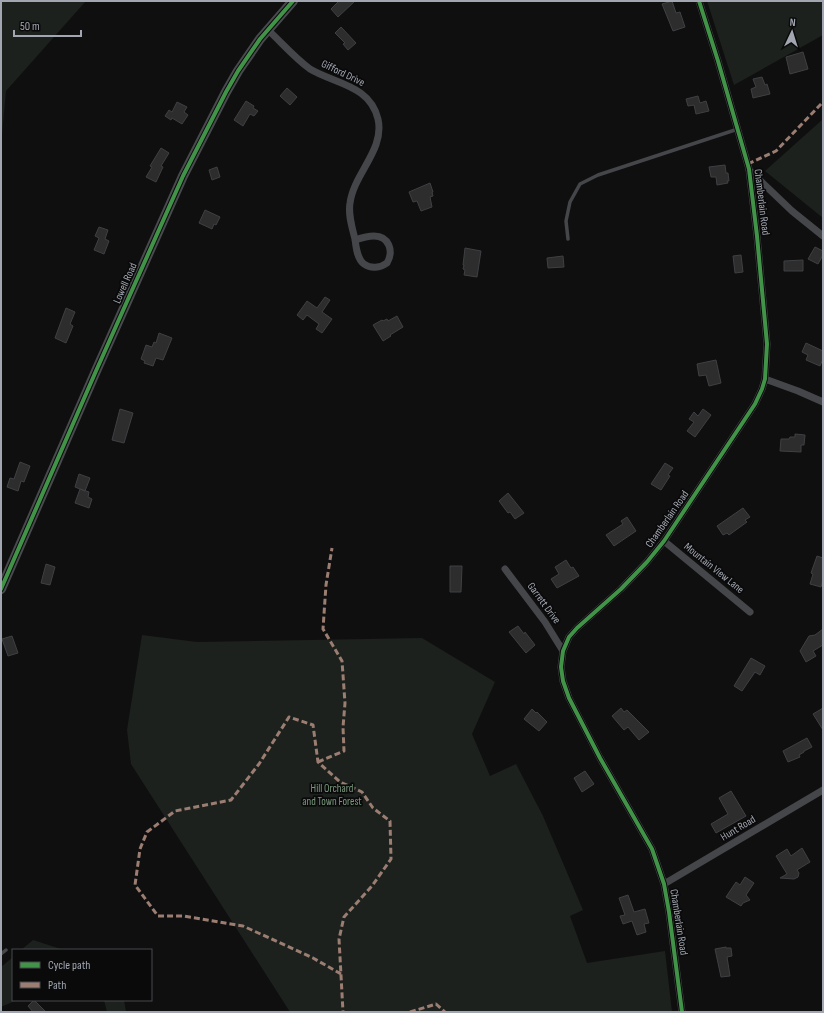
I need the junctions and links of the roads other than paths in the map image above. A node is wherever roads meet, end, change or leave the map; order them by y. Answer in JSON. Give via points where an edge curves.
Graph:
{"nodes":[{"id":1,"x":293,"y":1,"type":"edge"},
{"id":2,"x":699,"y":1,"type":"edge"},
{"id":3,"x":268,"y":30,"type":"junction"},
{"id":4,"x":738,"y":130,"type":"junction"},
{"id":5,"x":749,"y":169,"type":"junction"},
{"id":6,"x":823,"y":236,"type":"edge"},
{"id":7,"x":568,"y":239,"type":"dead end"},
{"id":8,"x":355,"y":240,"type":"junction"},
{"id":9,"x":765,"y":379,"type":"junction"},
{"id":10,"x":823,"y":402,"type":"edge"},
{"id":11,"x":664,"y":541,"type":"junction"},
{"id":12,"x":505,"y":569,"type":"dead end"},
{"id":13,"x":1,"y":589,"type":"edge"},
{"id":14,"x":750,"y":612,"type":"dead end"},
{"id":15,"x":563,"y":651,"type":"junction"},
{"id":16,"x":823,"y":790,"type":"edge"},
{"id":17,"x":664,"y":884,"type":"junction"},
{"id":18,"x":6,"y":950,"type":"dead end"},
{"id":19,"x":1,"y":954,"type":"edge"},
{"id":20,"x":682,"y":1012,"type":"edge"}],
"edges":[{"from":1,"to":3,"type":"street","name":"Lowell Road"},
{"from":2,"to":4,"type":"street","name":"Chamberlain Road"},
{"from":3,"to":8,"type":"street","name":"Gifford Drive","via":[[309,68],[361,92],[376,111],[378,141],[358,179],[350,203]]},
{"from":3,"to":13,"type":"street","name":"Lowell Road","via":[[250,52],[226,92],[183,176]]},
{"from":4,"to":5,"type":"street","name":"Chamberlain Road"},
{"from":4,"to":7,"type":"lane","via":[[598,175],[580,184],[570,202],[566,222]]},
{"from":5,"to":6,"type":"street","via":[[792,211]]},
{"from":5,"to":9,"type":"street","name":"Chamberlain Road","via":[[765,317]]},
{"from":8,"to":8,"type":"street","name":"Gifford Drive","via":[[358,255],[365,265],[376,267],[387,263],[390,248],[384,239],[372,236]]},
{"from":9,"to":10,"type":"street"},
{"from":9,"to":11,"type":"street","name":"Chamberlain Road","via":[[755,404]]},
{"from":11,"to":14,"type":"street","name":"Mountain View Lane"},
{"from":11,"to":15,"type":"street","name":"Chamberlain Road","via":[[622,589],[577,628],[569,637]]},
{"from":12,"to":15,"type":"street","name":"Garrett Drive","via":[[545,622]]},
{"from":15,"to":17,"type":"street","name":"Chamberlain Road","via":[[562,681],[569,698],[652,849]]},
{"from":16,"to":17,"type":"street","name":"Hunt Road"},
{"from":17,"to":20,"type":"street","name":"Chamberlain Road"},
{"from":18,"to":19,"type":"lane"}]}
